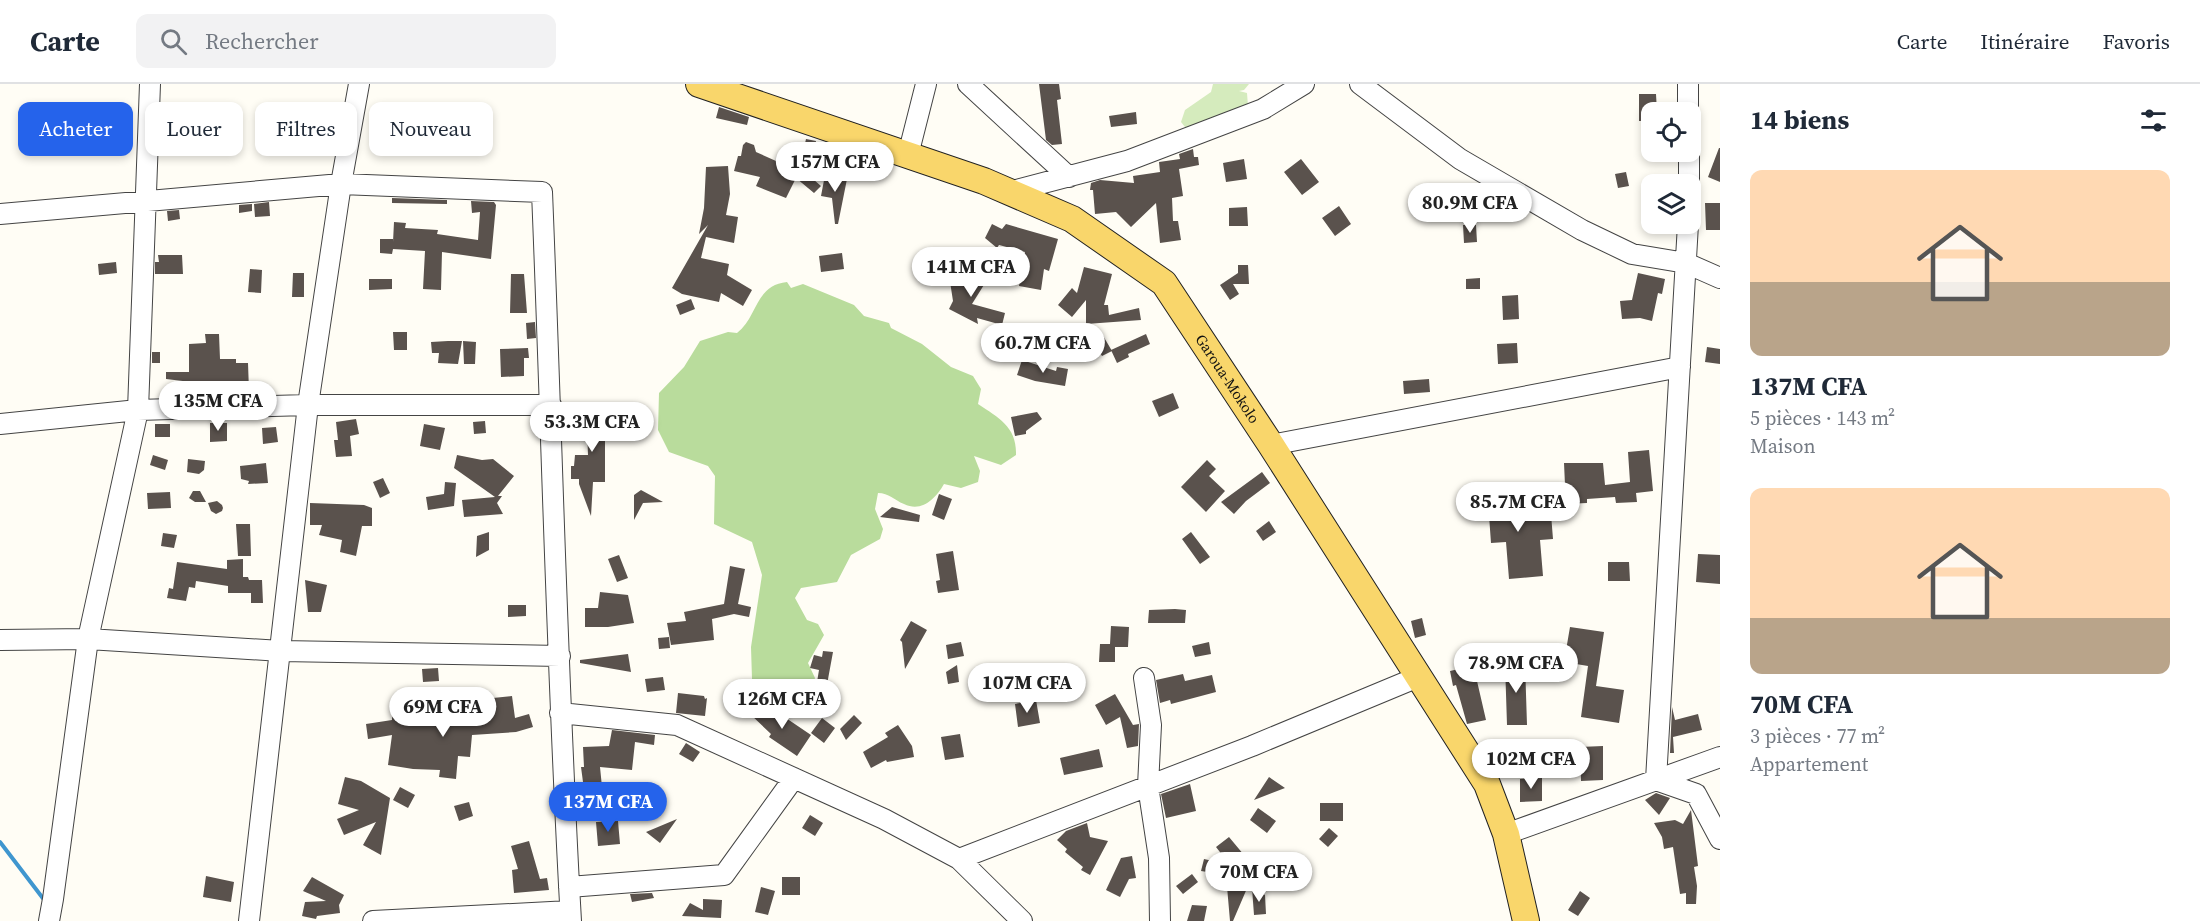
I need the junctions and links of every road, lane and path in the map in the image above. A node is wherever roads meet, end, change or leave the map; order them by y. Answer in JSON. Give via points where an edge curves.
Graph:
{"nodes":[{"id":1,"x":150,"y":84,"type":"edge"},
{"id":2,"x":359,"y":84,"type":"edge"},
{"id":3,"x":699,"y":84,"type":"edge"},
{"id":4,"x":926,"y":84,"type":"edge"},
{"id":5,"x":968,"y":84,"type":"edge"},
{"id":6,"x":1304,"y":84,"type":"edge"},
{"id":7,"x":1360,"y":84,"type":"edge"},
{"id":8,"x":1688,"y":84,"type":"edge"},
{"id":9,"x":1688,"y":102,"type":"edge"},
{"id":10,"x":908,"y":155,"type":"junction"},
{"id":11,"x":1068,"y":177,"type":"junction"},
{"id":12,"x":341,"y":184,"type":"junction"},
{"id":13,"x":1009,"y":192,"type":"junction"},
{"id":14,"x":145,"y":202,"type":"junction"},
{"id":15,"x":0,"y":214,"type":"edge"},
{"id":16,"x":1687,"y":234,"type":"edge"},
{"id":17,"x":1686,"y":262,"type":"junction"},
{"id":18,"x":1720,"y":278,"type":"edge"},
{"id":19,"x":1680,"y":367,"type":"junction"},
{"id":20,"x":308,"y":405,"type":"junction"},
{"id":21,"x":551,"y":405,"type":"junction"},
{"id":22,"x":138,"y":410,"type":"junction"},
{"id":23,"x":0,"y":424,"type":"edge"},
{"id":24,"x":1271,"y":445,"type":"junction"},
{"id":25,"x":88,"y":639,"type":"junction"},
{"id":26,"x":0,"y":640,"type":"edge"},
{"id":27,"x":281,"y":651,"type":"junction"},
{"id":28,"x":560,"y":656,"type":"junction"},
{"id":29,"x":1418,"y":677,"type":"junction"},
{"id":30,"x":1144,"y":678,"type":"dead end"},
{"id":31,"x":560,"y":713,"type":"junction"},
{"id":32,"x":1720,"y":757,"type":"edge"},
{"id":33,"x":794,"y":778,"type":"junction"},
{"id":34,"x":1656,"y":780,"type":"junction"},
{"id":35,"x":1148,"y":786,"type":"junction"},
{"id":36,"x":1506,"y":834,"type":"junction"},
{"id":37,"x":1720,"y":839,"type":"edge"},
{"id":38,"x":959,"y":859,"type":"junction"},
{"id":39,"x":569,"y":886,"type":"junction"},
{"id":40,"x":570,"y":916,"type":"edge"},
{"id":41,"x":49,"y":921,"type":"edge"},
{"id":42,"x":249,"y":921,"type":"edge"},
{"id":43,"x":373,"y":921,"type":"edge"},
{"id":44,"x":1022,"y":921,"type":"edge"},
{"id":45,"x":1160,"y":921,"type":"edge"},
{"id":46,"x":1526,"y":921,"type":"edge"}],
"edges":[{"from":1,"to":14,"type":"street"},
{"from":2,"to":12,"type":"street"},
{"from":3,"to":10,"type":"main road","name":"Garoua-Mokolo"},
{"from":4,"to":10,"type":"street"},
{"from":5,"to":11,"type":"street"},
{"from":6,"to":11,"type":"street","via":[[1263,109],[1127,161]]},
{"from":7,"to":17,"type":"street","via":[[1460,159],[1582,230],[1632,254]]},
{"from":8,"to":9,"type":"street"},
{"from":10,"to":13,"type":"main road","name":"Garoua-Mokolo"},
{"from":11,"to":13,"type":"street"},
{"from":12,"to":14,"type":"street"},
{"from":12,"to":20,"type":"street"},
{"from":12,"to":21,"type":"street","via":[[542,192]]},
{"from":13,"to":24,"type":"main road","name":"Garoua-Mokolo","via":[[1072,219],[1164,283]]},
{"from":14,"to":15,"type":"street"},
{"from":14,"to":22,"type":"street"},
{"from":16,"to":17,"type":"street"},
{"from":17,"to":18,"type":"street"},
{"from":17,"to":19,"type":"street"},
{"from":19,"to":24,"type":"street"},
{"from":19,"to":34,"type":"street"},
{"from":20,"to":21,"type":"street"},
{"from":20,"to":22,"type":"street"},
{"from":20,"to":27,"type":"street"},
{"from":21,"to":28,"type":"street"},
{"from":22,"to":23,"type":"street"},
{"from":22,"to":25,"type":"street"},
{"from":24,"to":29,"type":"main road","name":"Garoua-Mokolo"},
{"from":25,"to":26,"type":"street"},
{"from":25,"to":27,"type":"street"},
{"from":25,"to":41,"type":"street"},
{"from":27,"to":28,"type":"street"},
{"from":27,"to":42,"type":"street"},
{"from":28,"to":31,"type":"street"},
{"from":29,"to":35,"type":"street"},
{"from":29,"to":36,"type":"main road","name":"Garoua-Mokolo","via":[[1487,784]]},
{"from":30,"to":35,"type":"street","via":[[1151,725]]},
{"from":31,"to":33,"type":"street","via":[[677,725]]},
{"from":31,"to":39,"type":"street"},
{"from":32,"to":34,"type":"street"},
{"from":33,"to":38,"type":"street"},
{"from":33,"to":39,"type":"street","via":[[724,875]]},
{"from":34,"to":36,"type":"street"},
{"from":34,"to":37,"type":"street","via":[[1696,795]]},
{"from":35,"to":38,"type":"street"},
{"from":35,"to":45,"type":"street","via":[[1159,858]]},
{"from":36,"to":46,"type":"main road","name":"Garoua-Mokolo"},
{"from":38,"to":44,"type":"street"},
{"from":39,"to":40,"type":"street"},
{"from":40,"to":43,"type":"street"}]}
